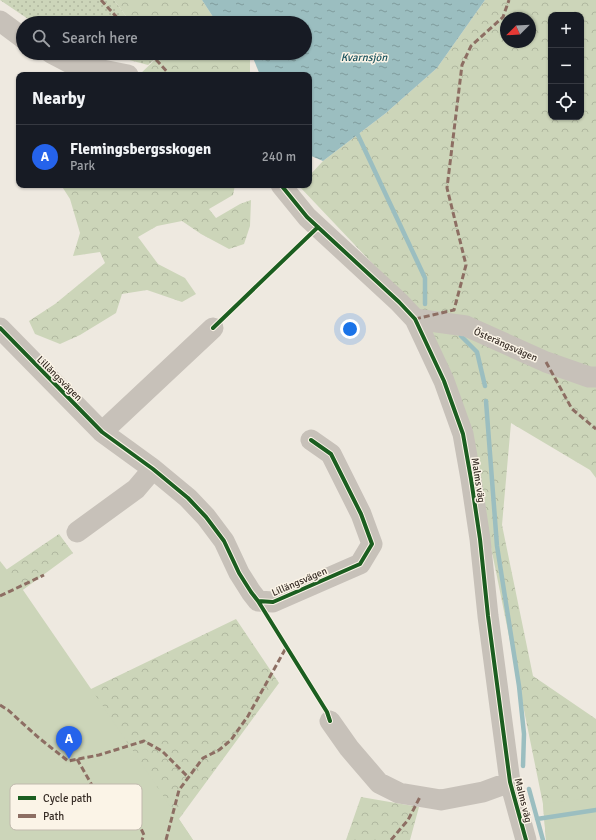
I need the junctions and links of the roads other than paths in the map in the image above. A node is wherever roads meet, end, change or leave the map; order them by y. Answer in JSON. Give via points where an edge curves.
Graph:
{"nodes":[{"id":1,"x":0,"y":21,"type":"edge"},
{"id":2,"x":16,"y":33,"type":"edge"},
{"id":3,"x":64,"y":60,"type":"edge"},
{"id":4,"x":113,"y":72,"type":"edge"},
{"id":5,"x":283,"y":188,"type":"edge"},
{"id":6,"x":415,"y":319,"type":"junction"},
{"id":7,"x":0,"y":328,"type":"edge"},
{"id":8,"x":213,"y":328,"type":"dead end"},
{"id":9,"x":596,"y":377,"type":"edge"},
{"id":10,"x":102,"y":432,"type":"junction"},
{"id":11,"x":311,"y":440,"type":"dead end"},
{"id":12,"x":153,"y":469,"type":"junction"},
{"id":13,"x":77,"y":532,"type":"dead end"},
{"id":14,"x":330,"y":721,"type":"dead end"},
{"id":15,"x":510,"y":782,"type":"junction"},
{"id":16,"x":526,"y":840,"type":"edge"}],
"edges":[{"from":1,"to":2,"type":"street"},
{"from":3,"to":4,"type":"street","via":[[72,64]]},
{"from":5,"to":6,"type":"street","name":"Malms väg","via":[[308,218]]},
{"from":6,"to":9,"type":"street","name":"Österängsvägen","via":[[466,326],[546,362],[589,377]]},
{"from":6,"to":15,"type":"street","name":"Malms väg","via":[[444,381],[463,434],[480,539]]},
{"from":7,"to":10,"type":"street","name":"Lillängsvägen"},
{"from":8,"to":10,"type":"street"},
{"from":10,"to":12,"type":"street","name":"Lillängsvägen"},
{"from":11,"to":12,"type":"street","name":"Lillängsvägen","via":[[331,454],[361,514],[372,544],[360,564],[273,602],[258,601],[239,573],[224,541],[206,517]]},
{"from":12,"to":13,"type":"street","via":[[136,489]]},
{"from":14,"to":15,"type":"street","name":"Malms väg","via":[[349,748],[380,783],[400,794],[441,800],[483,792]]},
{"from":15,"to":16,"type":"street","name":"Malms väg"}]}
